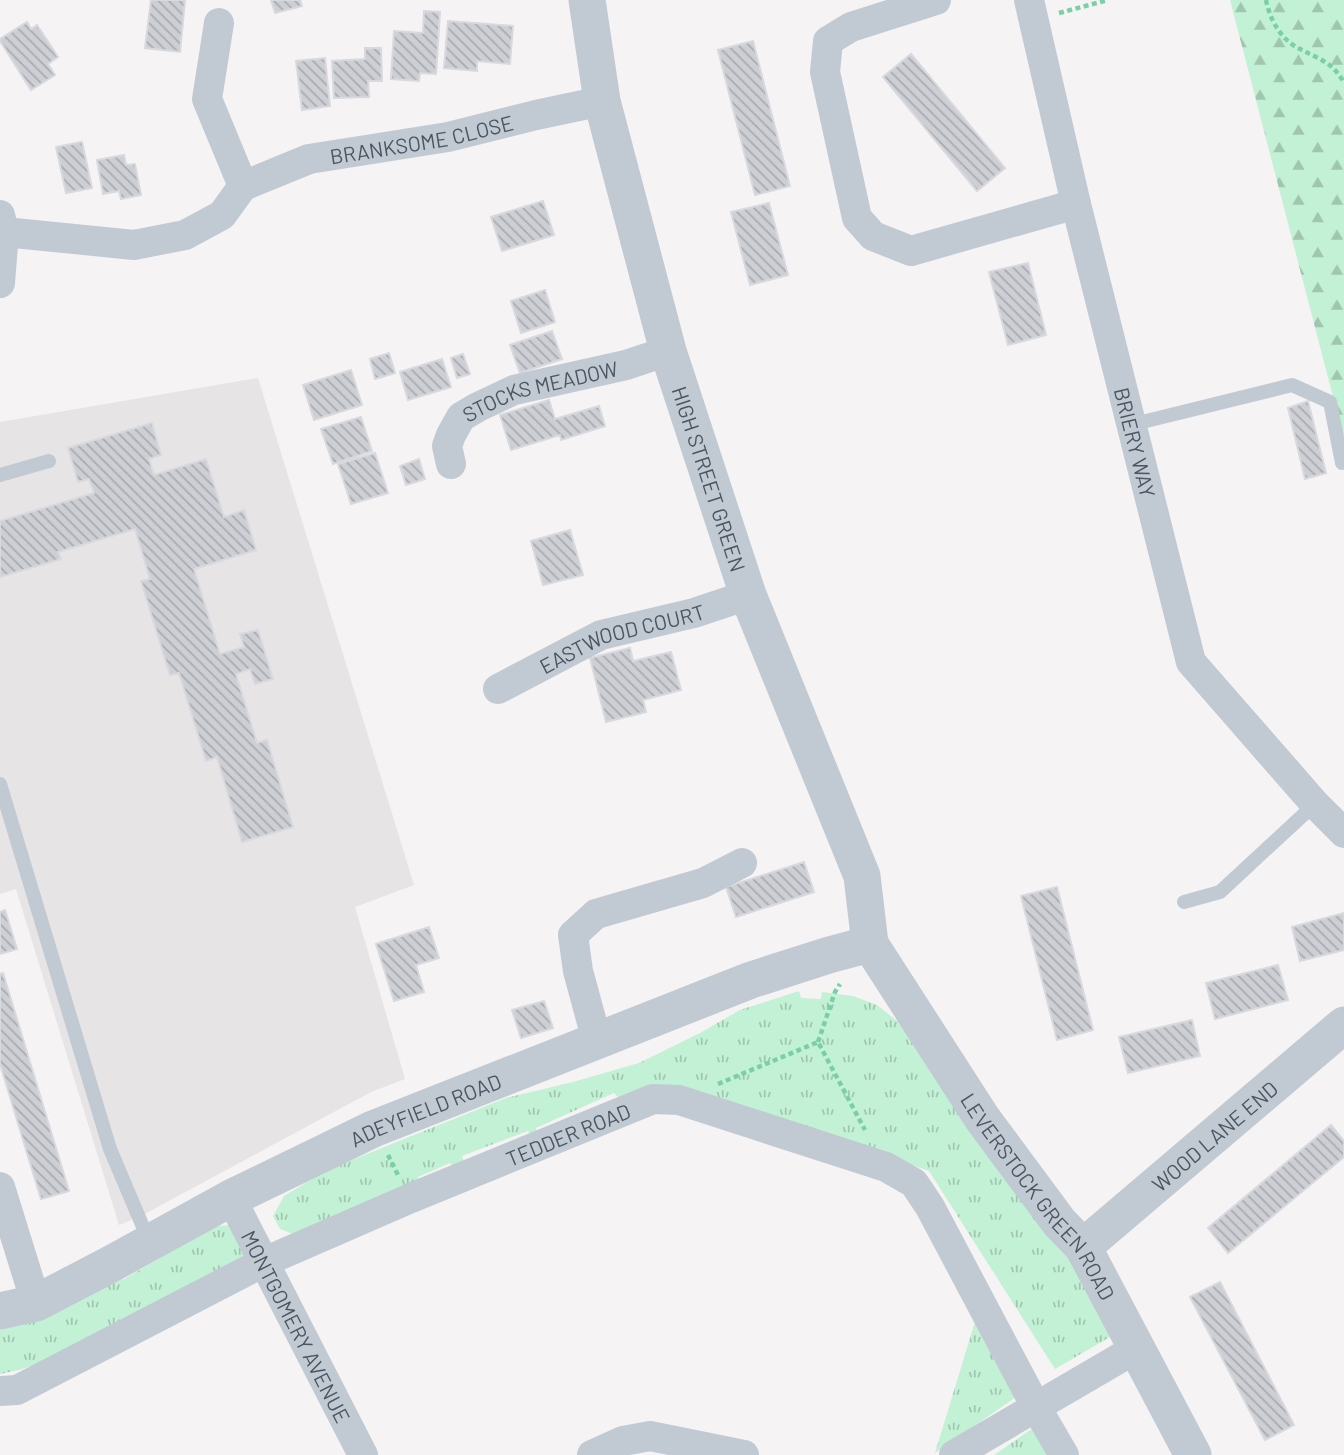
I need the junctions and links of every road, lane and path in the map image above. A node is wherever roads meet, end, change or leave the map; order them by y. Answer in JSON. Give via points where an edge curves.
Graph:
{"nodes":[{"id":1,"x":587,"y":0,"type":"edge"},
{"id":2,"x":936,"y":0,"type":"edge"},
{"id":3,"x":1108,"y":0,"type":"edge"},
{"id":4,"x":1266,"y":0,"type":"edge"},
{"id":5,"x":1031,"y":9,"type":"edge"},
{"id":6,"x":219,"y":23,"type":"dead end"},
{"id":7,"x":1344,"y":82,"type":"edge"},
{"id":8,"x":602,"y":102,"type":"junction"},
{"id":9,"x":243,"y":187,"type":"junction"},
{"id":10,"x":1076,"y":204,"type":"junction"},
{"id":11,"x":2,"y":224,"type":"edge"},
{"id":12,"x":0,"y":283,"type":"edge"},
{"id":13,"x":668,"y":351,"type":"junction"},
{"id":14,"x":1130,"y":425,"type":"junction"},
{"id":15,"x":49,"y":461,"type":"dead end"},
{"id":16,"x":1342,"y":463,"type":"edge"},
{"id":17,"x":451,"y":464,"type":"dead end"},
{"id":18,"x":0,"y":475,"type":"edge"},
{"id":19,"x":748,"y":595,"type":"junction"},
{"id":20,"x":498,"y":689,"type":"dead end"},
{"id":21,"x":0,"y":784,"type":"edge"},
{"id":22,"x":1315,"y":804,"type":"junction"},
{"id":23,"x":1344,"y":833,"type":"edge"},
{"id":24,"x":742,"y":863,"type":"dead end"},
{"id":25,"x":1184,"y":902,"type":"dead end"},
{"id":26,"x":870,"y":944,"type":"junction"},
{"id":27,"x":842,"y":982,"type":"dead end"},
{"id":28,"x":1344,"y":1024,"type":"edge"},
{"id":29,"x":597,"y":1041,"type":"junction"},
{"id":30,"x":818,"y":1042,"type":"junction"},
{"id":31,"x":680,"y":1100,"type":"junction"},
{"id":32,"x":886,"y":1167,"type":"junction"},
{"id":33,"x":0,"y":1187,"type":"edge"},
{"id":34,"x":231,"y":1198,"type":"junction"},
{"id":35,"x":150,"y":1242,"type":"junction"},
{"id":36,"x":1083,"y":1247,"type":"junction"},
{"id":37,"x":264,"y":1262,"type":"junction"},
{"id":38,"x":36,"y":1303,"type":"junction"},
{"id":39,"x":0,"y":1311,"type":"edge"},
{"id":40,"x":1137,"y":1348,"type":"junction"},
{"id":41,"x":0,"y":1391,"type":"edge"},
{"id":42,"x":1036,"y":1407,"type":"junction"},
{"id":43,"x":363,"y":1455,"type":"edge"},
{"id":44,"x":592,"y":1455,"type":"edge"},
{"id":45,"x":744,"y":1455,"type":"edge"},
{"id":46,"x":954,"y":1455,"type":"edge"},
{"id":47,"x":1064,"y":1455,"type":"edge"},
{"id":48,"x":1193,"y":1455,"type":"edge"}],
"edges":[{"from":1,"to":8,"type":"street","name":"HIGH STREET GREEN"},
{"from":2,"to":10,"type":"street","via":[[851,27],[828,41],[825,72],[857,218],[873,236],[911,251]]},
{"from":3,"to":5,"type":"path"},
{"from":4,"to":7,"type":"path","via":[[1279,32],[1334,68]]},
{"from":5,"to":10,"type":"street","name":"BRIERY WAY"},
{"from":6,"to":9,"type":"street","via":[[207,99]]},
{"from":8,"to":9,"type":"street","name":"BRANKSOME CLOSE","via":[[448,138],[309,159]]},
{"from":8,"to":13,"type":"street","name":"HIGH STREET GREEN"},
{"from":9,"to":11,"type":"street","via":[[222,215],[185,235],[134,244]]},
{"from":10,"to":14,"type":"street","name":"BRIERY WAY"},
{"from":11,"to":12,"type":"street"},
{"from":13,"to":17,"type":"street","name":"STOCKS MEADOW","via":[[514,390],[478,407],[461,417],[451,435],[447,446]]},
{"from":13,"to":19,"type":"street","name":"HIGH STREET GREEN"},
{"from":14,"to":16,"type":"lane","via":[[1292,385],[1330,402]]},
{"from":14,"to":22,"type":"street","name":"BRIERY WAY","via":[[1191,662]]},
{"from":15,"to":18,"type":"lane"},
{"from":19,"to":20,"type":"street","name":"EASTWOOD COURT","via":[[601,635]]},
{"from":19,"to":26,"type":"street","name":"HIGH STREET GREEN","via":[[862,876]]},
{"from":21,"to":35,"type":"lane","via":[[110,1149]]},
{"from":22,"to":23,"type":"street","name":"BRIERY WAY"},
{"from":22,"to":25,"type":"lane","via":[[1220,892]]},
{"from":24,"to":29,"type":"street","via":[[703,883],[596,914],[573,935]]},
{"from":26,"to":29,"type":"street","name":"ADEYFIELD ROAD","via":[[751,980]]},
{"from":26,"to":36,"type":"street","name":"LEVERSTOCK GREEN ROAD","via":[[982,1118]]},
{"from":27,"to":30,"type":"path"},
{"from":28,"to":36,"type":"street","name":"WOOD LANE END"},
{"from":29,"to":34,"type":"street","name":"ADEYFIELD ROAD","via":[[373,1129]]},
{"from":30,"to":31,"type":"path"},
{"from":30,"to":32,"type":"path"},
{"from":31,"to":32,"type":"street","name":"TEDDER ROAD"},
{"from":31,"to":37,"type":"street","name":"TEDDER ROAD","via":[[653,1099]]},
{"from":32,"to":42,"type":"street","name":"TEDDER ROAD","via":[[914,1183],[930,1208]]},
{"from":33,"to":38,"type":"street"},
{"from":34,"to":35,"type":"street","name":"ADEYFIELD ROAD"},
{"from":34,"to":37,"type":"street","name":"MONTGOMERY AVENUE"},
{"from":35,"to":38,"type":"street","name":"ADEYFIELD ROAD"},
{"from":36,"to":40,"type":"street","name":"LEVERSTOCK GREEN ROAD"},
{"from":37,"to":41,"type":"street","name":"TEDDER ROAD","via":[[17,1390]]},
{"from":37,"to":43,"type":"street","name":"MONTGOMERY AVENUE"},
{"from":38,"to":39,"type":"street","name":"ADEYFIELD ROAD"},
{"from":40,"to":42,"type":"street"},
{"from":40,"to":48,"type":"street","name":"LEVERSTOCK GREEN ROAD"},
{"from":42,"to":46,"type":"street"},
{"from":42,"to":47,"type":"street","name":"TEDDER ROAD"},
{"from":44,"to":45,"type":"street","via":[[623,1441],[650,1436]]}]}
